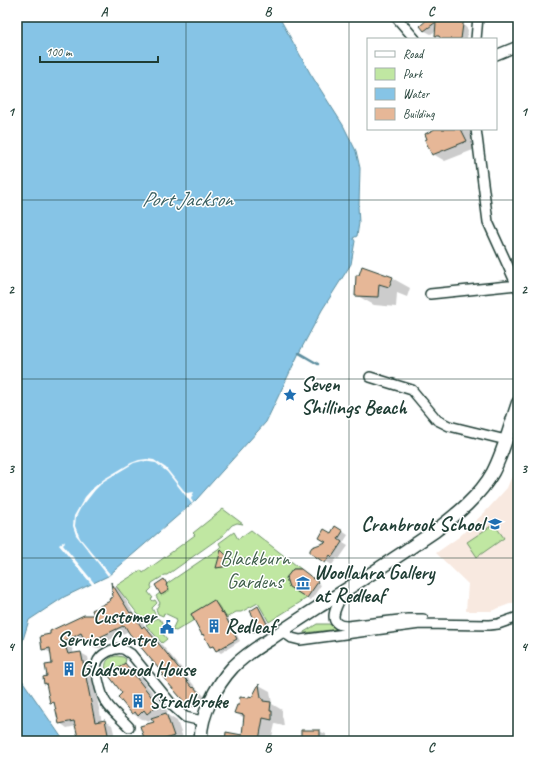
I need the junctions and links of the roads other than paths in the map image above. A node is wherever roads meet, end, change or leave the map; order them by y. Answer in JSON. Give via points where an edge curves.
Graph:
{"nodes":[{"id":1,"x":396,"y":17,"type":"edge"},
{"id":2,"x":478,"y":17,"type":"edge"},
{"id":3,"x":414,"y":38,"type":"edge"},
{"id":4,"x":476,"y":38,"type":"edge"},
{"id":5,"x":518,"y":46,"type":"edge"},
{"id":6,"x":497,"y":55,"type":"edge"},
{"id":7,"x":476,"y":130,"type":"edge"},
{"id":8,"x":517,"y":286,"type":"edge"},
{"id":9,"x":430,"y":294,"type":"dead end"},
{"id":10,"x":370,"y":377,"type":"dead end"},
{"id":11,"x":518,"y":403,"type":"edge"},
{"id":12,"x":506,"y":440,"type":"junction"},
{"id":13,"x":344,"y":591,"type":"junction"},
{"id":14,"x":518,"y":617,"type":"edge"},
{"id":15,"x":464,"y":624,"type":"junction"},
{"id":16,"x":282,"y":631,"type":"junction"},
{"id":17,"x":202,"y":722,"type":"junction"},
{"id":18,"x":129,"y":727,"type":"dead end"},
{"id":19,"x":201,"y":741,"type":"edge"}],
"edges":[{"from":1,"to":3,"type":"street"},
{"from":2,"to":4,"type":"street"},
{"from":5,"to":6,"type":"street"},
{"from":7,"to":8,"type":"street","via":[[488,222]]},
{"from":8,"to":9,"type":"street"},
{"from":10,"to":12,"type":"street","via":[[412,390],[437,420],[449,426]]},
{"from":11,"to":12,"type":"main road"},
{"from":12,"to":13,"type":"main road","via":[[492,474],[483,488],[453,517]]},
{"from":13,"to":15,"type":"street","via":[[334,613],[336,621],[341,625],[415,618]]},
{"from":13,"to":16,"type":"main road"},
{"from":14,"to":15,"type":"street","via":[[498,624]]},
{"from":15,"to":16,"type":"street","via":[[408,625],[300,640],[289,637]]},
{"from":16,"to":17,"type":"main road","via":[[252,651],[227,674],[219,685]]},
{"from":17,"to":18,"type":"street","via":[[185,718],[131,654],[123,649],[114,649],[100,657],[97,670],[106,702]]},
{"from":17,"to":19,"type":"main road"}]}
